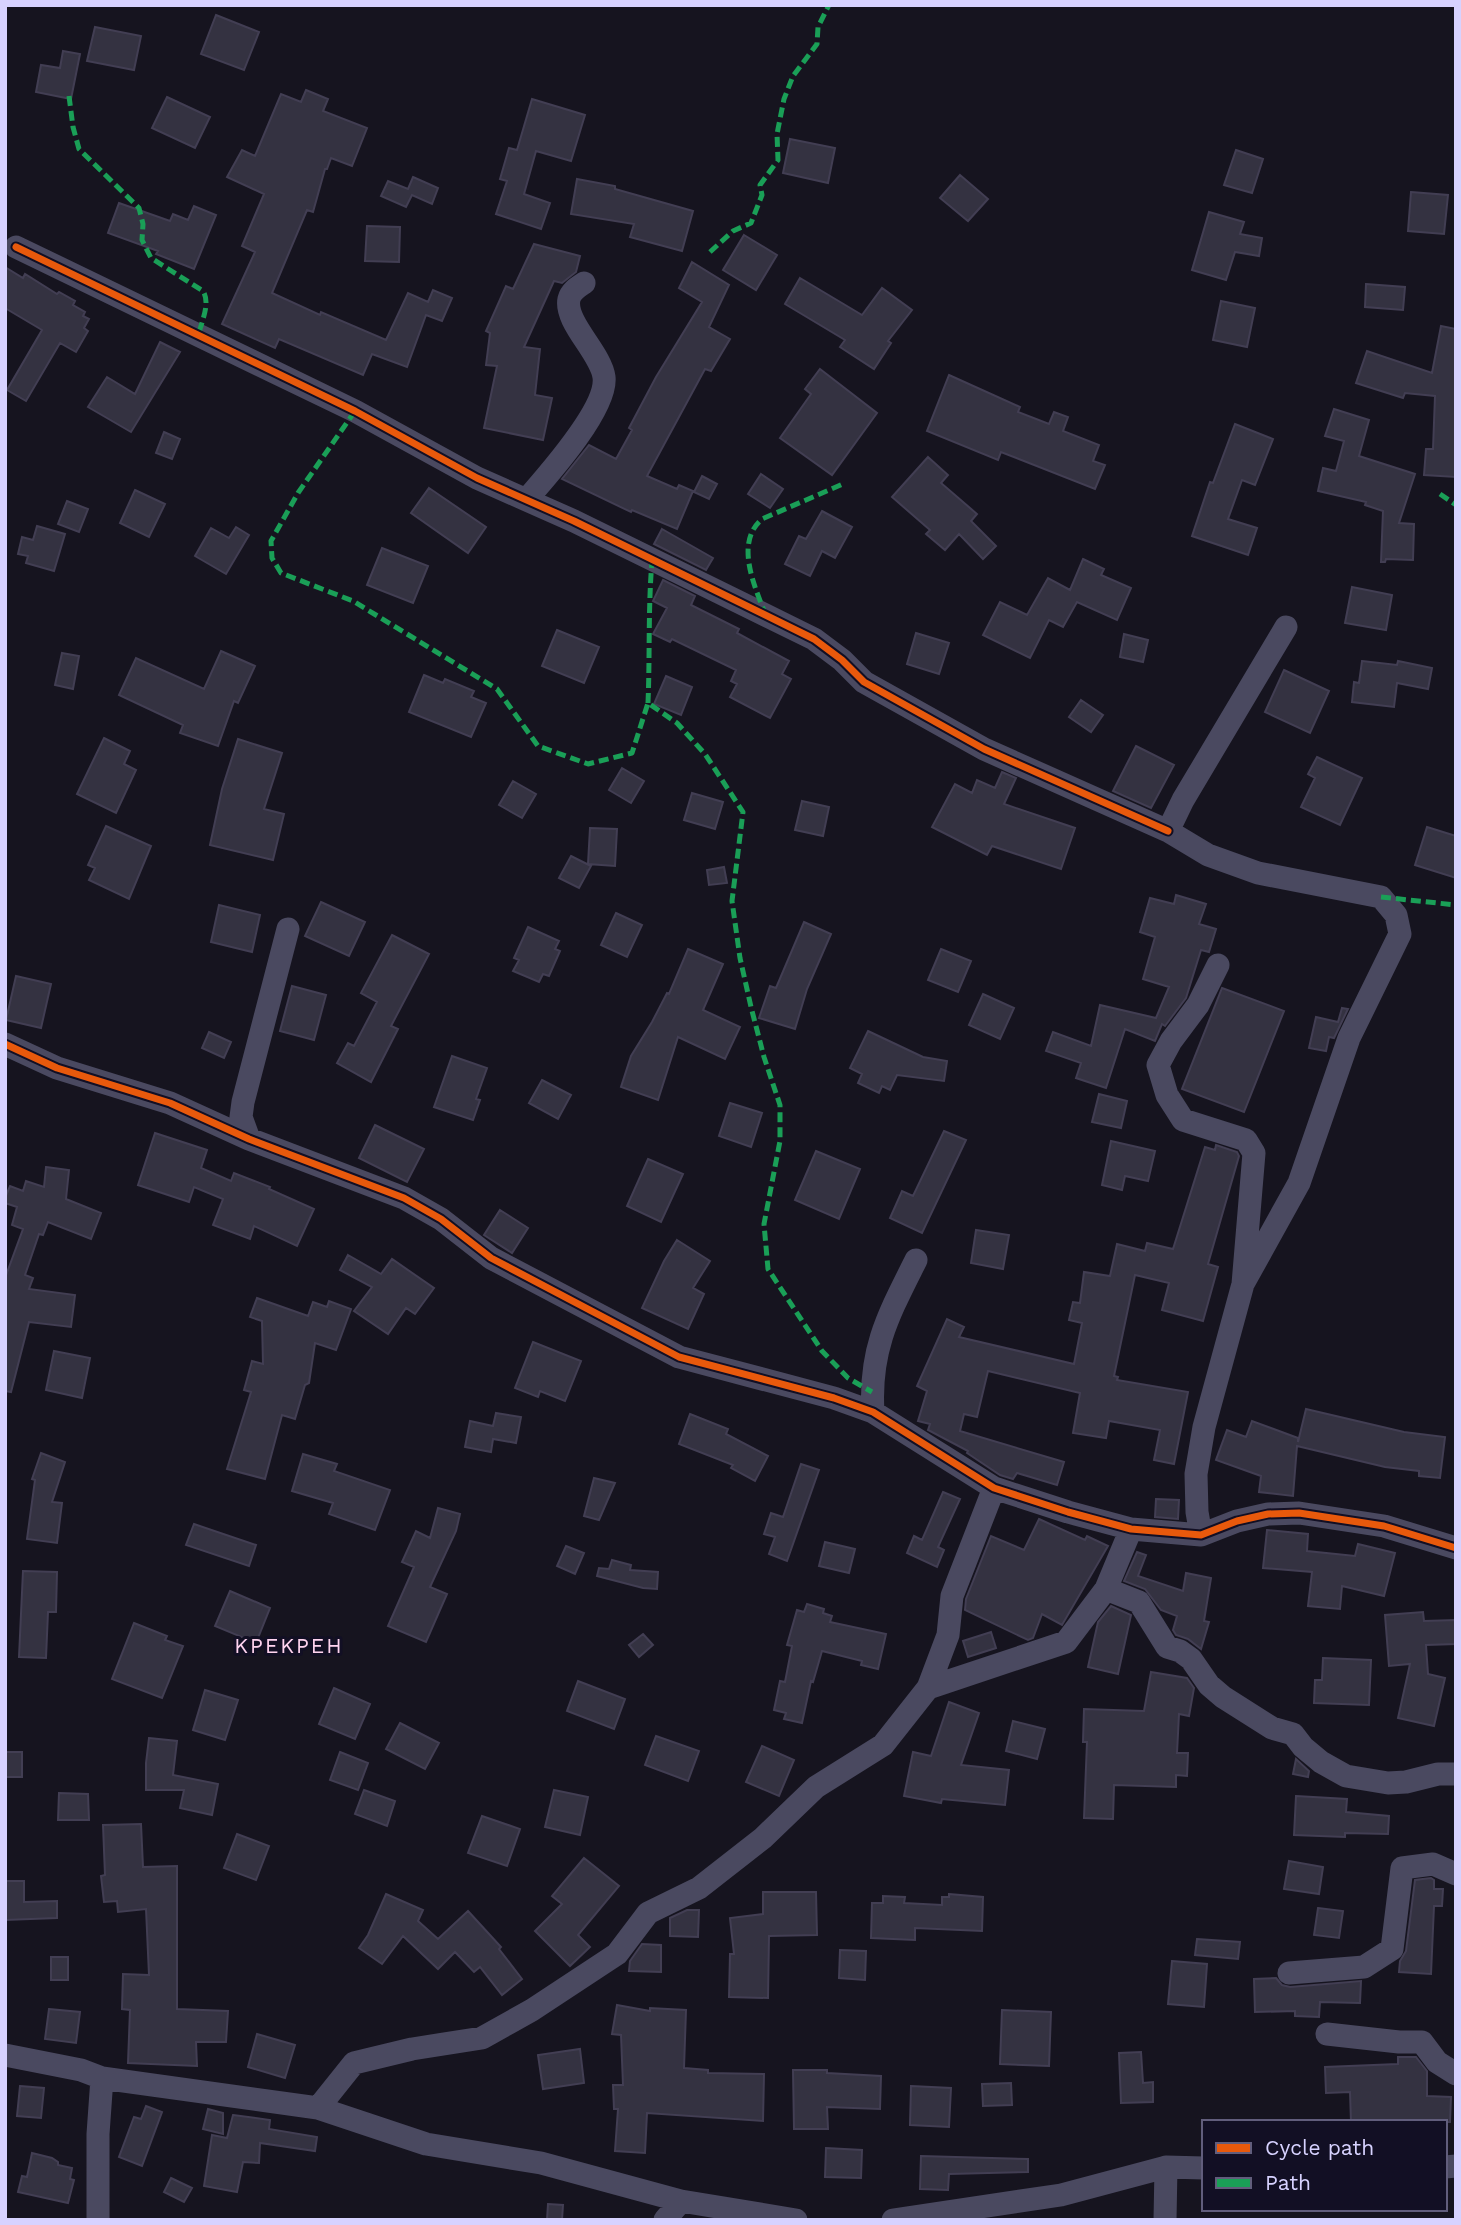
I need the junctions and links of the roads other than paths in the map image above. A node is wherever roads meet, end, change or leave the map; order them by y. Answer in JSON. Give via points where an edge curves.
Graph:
{"nodes":[{"id":1,"x":16,"y":247,"type":"dead end"},
{"id":2,"x":584,"y":283,"type":"dead end"},
{"id":3,"x":527,"y":499,"type":"junction"},
{"id":4,"x":1286,"y":627,"type":"dead end"},
{"id":5,"x":1168,"y":831,"type":"junction"},
{"id":6,"x":288,"y":929,"type":"dead end"},
{"id":7,"x":1218,"y":965,"type":"dead end"},
{"id":8,"x":5,"y":1044,"type":"edge"},
{"id":9,"x":249,"y":1139,"type":"junction"},
{"id":10,"x":916,"y":1260,"type":"dead end"},
{"id":11,"x":1243,"y":1284,"type":"junction"},
{"id":12,"x":873,"y":1412,"type":"junction"},
{"id":13,"x":995,"y":1488,"type":"junction"},
{"id":14,"x":1131,"y":1529,"type":"junction"},
{"id":15,"x":1201,"y":1535,"type":"junction"},
{"id":16,"x":1456,"y":1548,"type":"edge"},
{"id":17,"x":1106,"y":1589,"type":"junction"},
{"id":18,"x":928,"y":1688,"type":"junction"},
{"id":19,"x":1456,"y":1774,"type":"edge"},
{"id":20,"x":1456,"y":1874,"type":"edge"},
{"id":21,"x":1289,"y":1973,"type":"dead end"},
{"id":22,"x":1327,"y":2034,"type":"dead end"},
{"id":23,"x":5,"y":2055,"type":"edge"},
{"id":24,"x":1456,"y":2074,"type":"edge"},
{"id":25,"x":102,"y":2078,"type":"junction"},
{"id":26,"x":318,"y":2108,"type":"junction"},
{"id":27,"x":1166,"y":2167,"type":"junction"},
{"id":28,"x":1202,"y":2168,"type":"edge"},
{"id":29,"x":681,"y":2201,"type":"junction"},
{"id":30,"x":98,"y":2220,"type":"edge"},
{"id":31,"x":666,"y":2220,"type":"edge"},
{"id":32,"x":796,"y":2220,"type":"edge"},
{"id":33,"x":893,"y":2220,"type":"edge"},
{"id":34,"x":1166,"y":2220,"type":"edge"}],
"edges":[{"from":1,"to":3,"type":"street"},
{"from":2,"to":3,"type":"street","via":[[573,291],[570,311],[599,364],[604,377],[602,391],[592,415]]},
{"from":3,"to":5,"type":"street","via":[[814,639],[864,682],[984,749]]},
{"from":4,"to":5,"type":"street"},
{"from":5,"to":11,"type":"street","via":[[1208,855],[1258,873],[1381,897],[1396,915],[1400,934],[1349,1038],[1299,1183]]},
{"from":6,"to":9,"type":"street","via":[[240,1117]]},
{"from":7,"to":11,"type":"street","via":[[1158,1065],[1167,1095],[1183,1120],[1246,1140],[1254,1153]]},
{"from":8,"to":9,"type":"street","via":[[57,1068],[170,1103]]},
{"from":9,"to":12,"type":"street","via":[[404,1198],[441,1219],[491,1258],[679,1357]]},
{"from":10,"to":12,"type":"street","via":[[883,1326],[875,1357]]},
{"from":11,"to":15,"type":"street","via":[[1198,1462]]},
{"from":12,"to":13,"type":"street"},
{"from":13,"to":14,"type":"street"},
{"from":13,"to":18,"type":"street","via":[[952,1596],[948,1635]]},
{"from":14,"to":15,"type":"street"},
{"from":14,"to":17,"type":"street"},
{"from":15,"to":16,"type":"street","via":[[1268,1514],[1299,1513],[1384,1526]]},
{"from":17,"to":18,"type":"street","via":[[1066,1642]]},
{"from":17,"to":19,"type":"street","via":[[1139,1602],[1167,1647],[1191,1659],[1223,1697],[1272,1728],[1293,1734],[1321,1762],[1346,1776],[1388,1783]]},
{"from":18,"to":26,"type":"street","via":[[883,1745],[816,1787],[763,1838],[699,1888],[648,1913],[618,1954],[482,2038],[354,2063]]},
{"from":20,"to":21,"type":"street","via":[[1433,1864],[1402,1868],[1392,1949],[1364,1967]]},
{"from":22,"to":24,"type":"street","via":[[1422,2042],[1437,2063]]},
{"from":23,"to":25,"type":"street"},
{"from":25,"to":26,"type":"street"},
{"from":25,"to":30,"type":"street"},
{"from":26,"to":29,"type":"street","via":[[426,2144],[541,2163]]},
{"from":27,"to":28,"type":"street"},
{"from":27,"to":33,"type":"street","via":[[1061,2195]]},
{"from":27,"to":34,"type":"street"},
{"from":29,"to":31,"type":"street"},
{"from":29,"to":32,"type":"street"}]}
